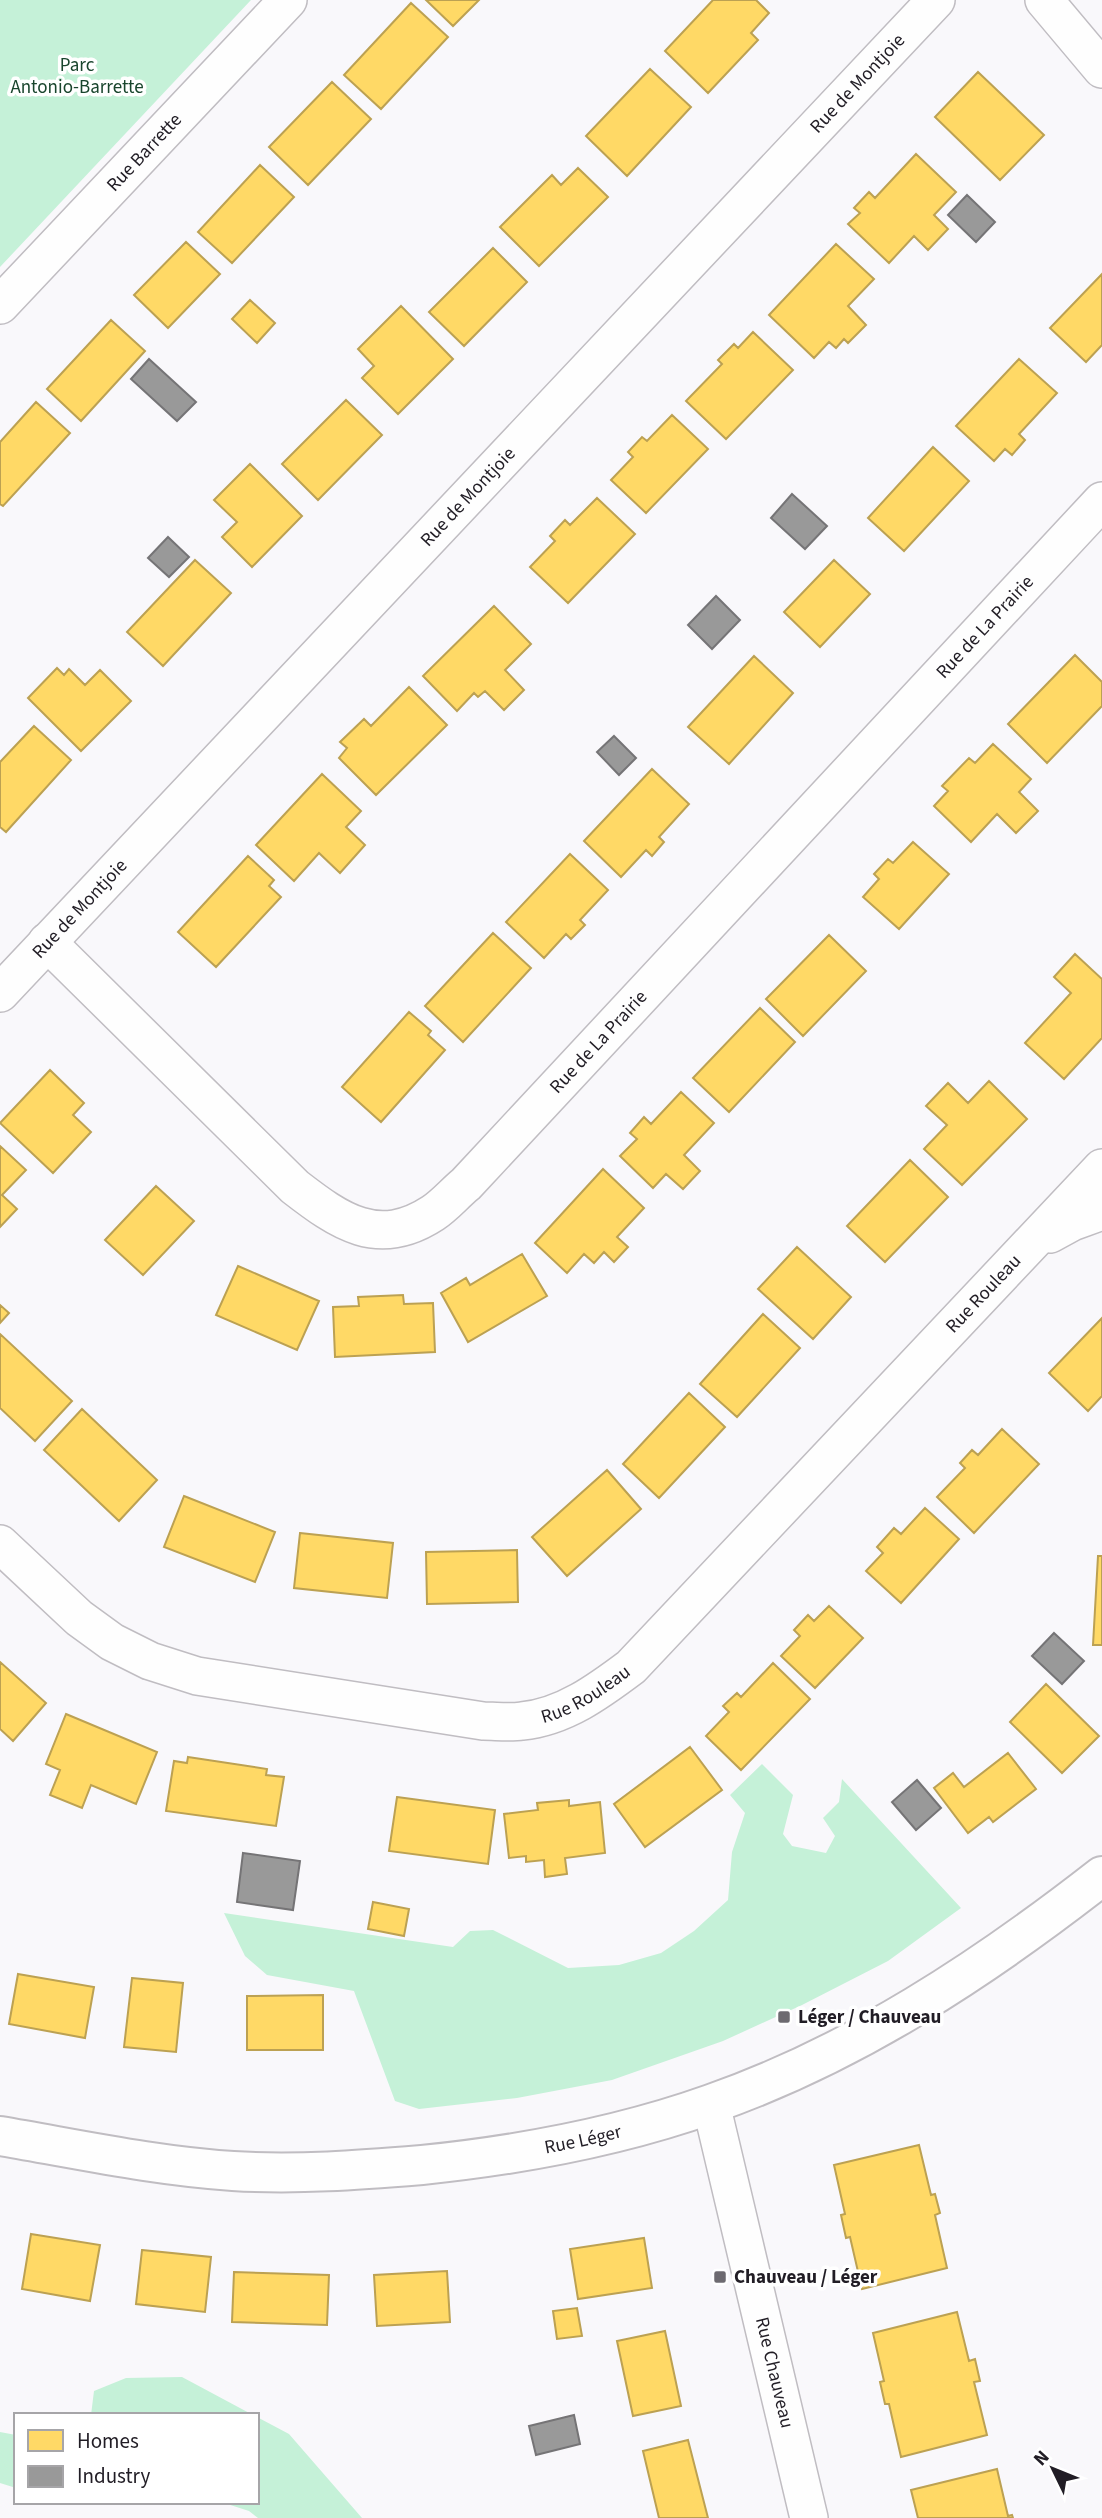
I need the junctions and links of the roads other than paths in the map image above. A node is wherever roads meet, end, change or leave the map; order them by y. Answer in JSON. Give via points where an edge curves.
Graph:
{"nodes":[{"id":1,"x":288,"y":0,"type":"edge"},
{"id":2,"x":936,"y":0,"type":"edge"},
{"id":3,"x":1044,"y":0,"type":"edge"},
{"id":4,"x":1102,"y":69,"type":"edge"},
{"id":5,"x":0,"y":305,"type":"edge"},
{"id":6,"x":1102,"y":501,"type":"edge"},
{"id":7,"x":47,"y":943,"type":"junction"},
{"id":8,"x":0,"y":993,"type":"edge"},
{"id":9,"x":1102,"y":1168,"type":"edge"},
{"id":10,"x":1102,"y":1211,"type":"edge"},
{"id":11,"x":1034,"y":1242,"type":"junction"},
{"id":12,"x":0,"y":1544,"type":"edge"},
{"id":13,"x":1102,"y":1876,"type":"edge"},
{"id":14,"x":711,"y":2104,"type":"junction"},
{"id":15,"x":0,"y":2136,"type":"edge"},
{"id":16,"x":809,"y":2518,"type":"edge"}],
"edges":[{"from":1,"to":5,"type":"street","name":"Rue Barrette"},
{"from":2,"to":7,"type":"street","name":"Rue de Montjoie"},
{"from":3,"to":4,"type":"street"},
{"from":6,"to":7,"type":"street","name":"Rue de La Prairie","via":[[466,1184],[432,1213],[399,1229],[362,1229],[328,1212],[295,1187]]},
{"from":7,"to":8,"type":"street","name":"Rue de Montjoie"},
{"from":9,"to":11,"type":"street","name":"Rue Rouleau"},
{"from":10,"to":11,"type":"street","name":"Rue Rouleau"},
{"from":11,"to":12,"type":"street","name":"Rue Rouleau","via":[[631,1667],[593,1695],[557,1713],[523,1721],[483,1721],[197,1676],[150,1661],[112,1642],[79,1618]]},
{"from":13,"to":14,"type":"street","name":"Rue Léger","via":[[1036,1928],[907,2011],[835,2051]]},
{"from":14,"to":15,"type":"street","name":"Rue Léger","via":[[547,2148],[457,2161],[304,2172],[169,2165]]},
{"from":14,"to":16,"type":"street","name":"Rue Chauveau"}]}
